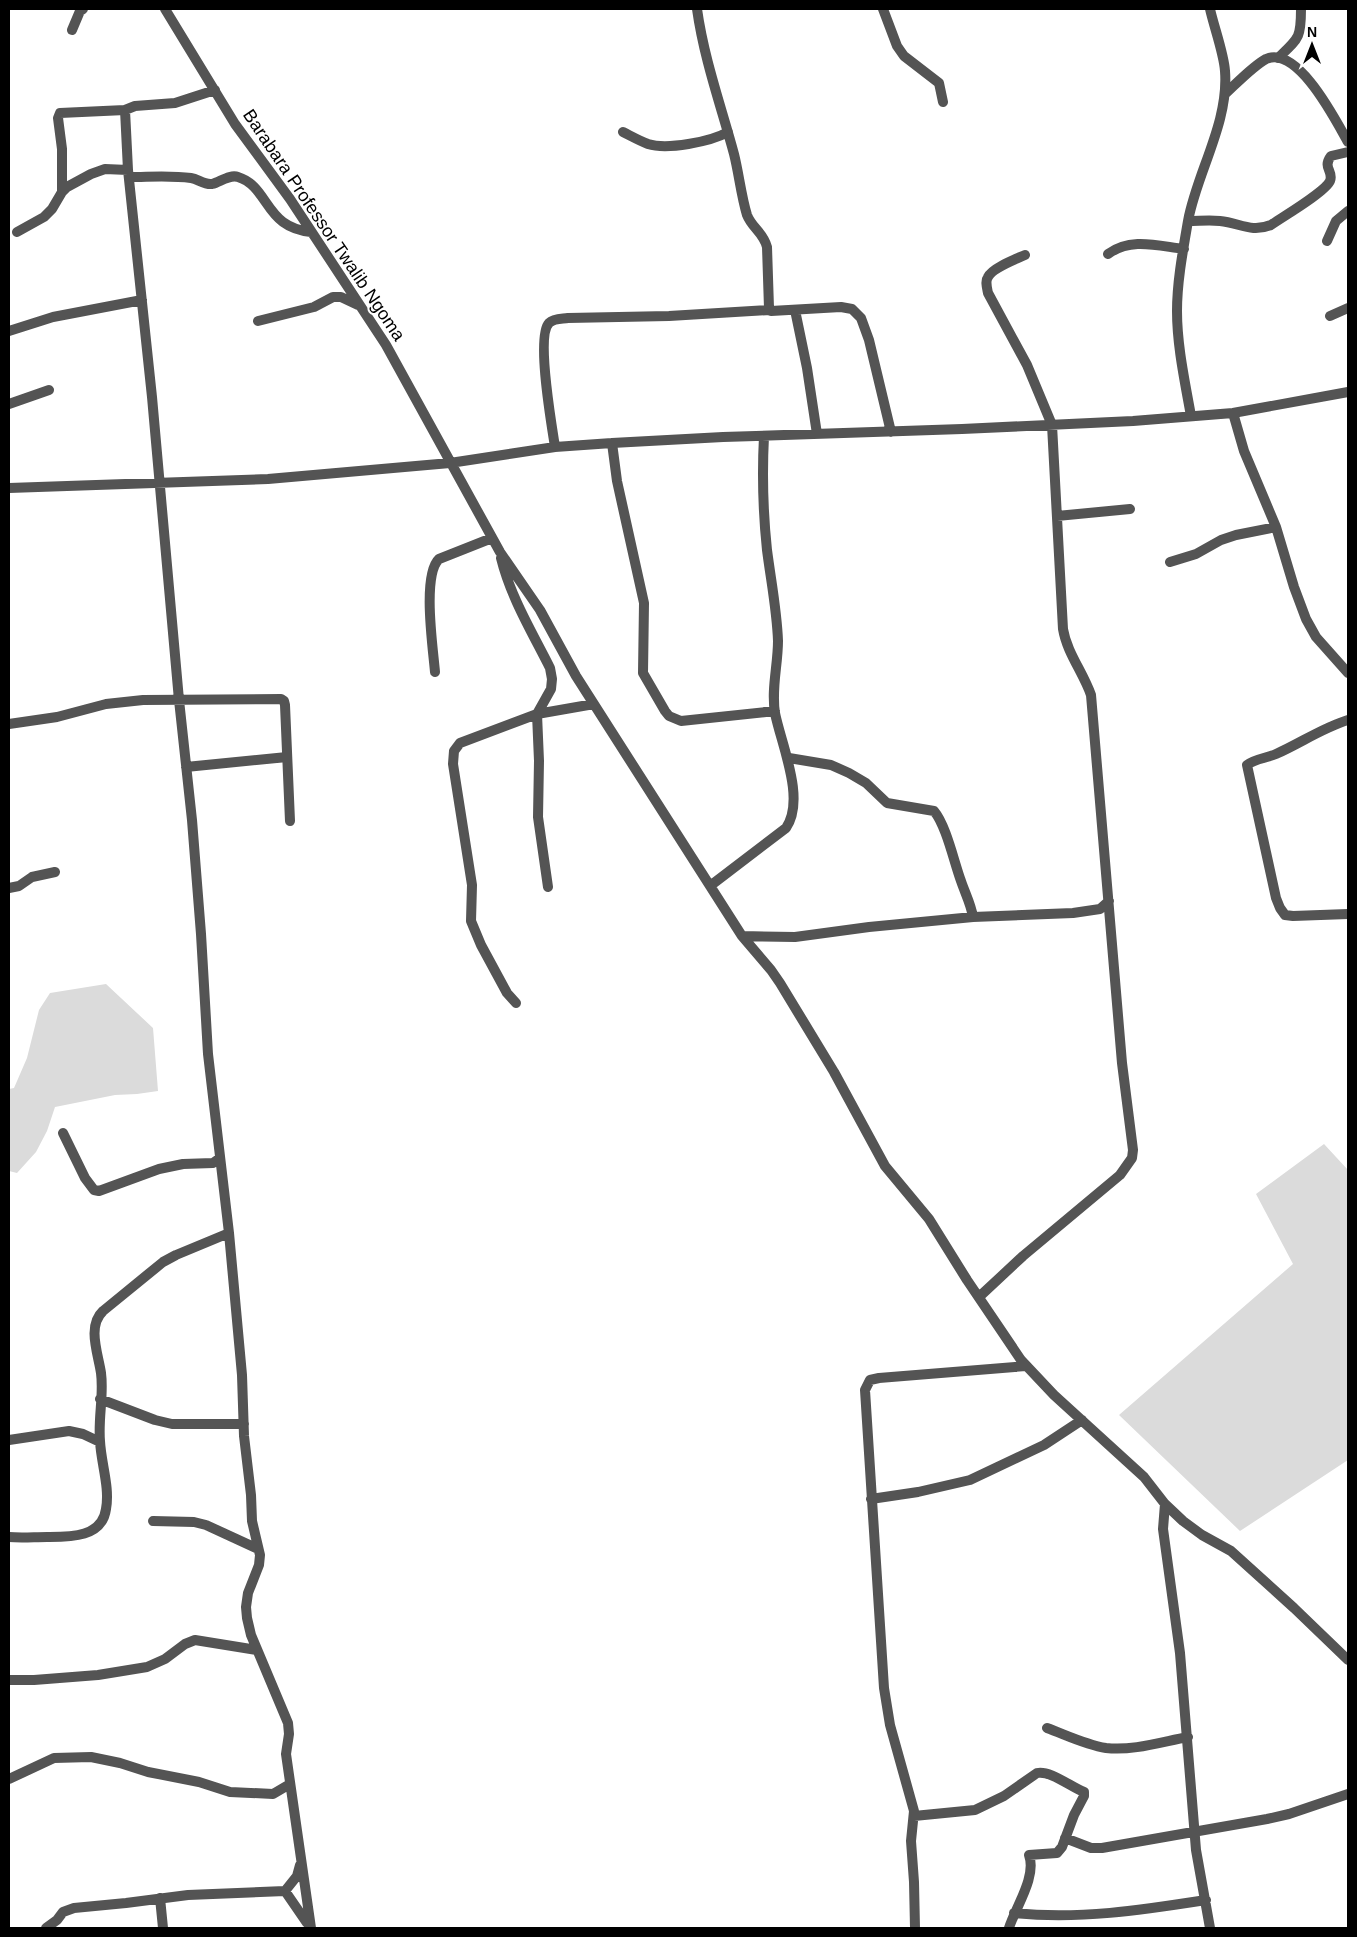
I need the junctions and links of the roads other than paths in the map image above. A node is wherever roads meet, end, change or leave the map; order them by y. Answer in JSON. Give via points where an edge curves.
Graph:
{"nodes":[{"id":1,"x":83,"y":9,"type":"edge"},
{"id":2,"x":165,"y":9,"type":"edge"},
{"id":3,"x":697,"y":9,"type":"edge"},
{"id":4,"x":884,"y":9,"type":"edge"},
{"id":5,"x":1210,"y":9,"type":"edge"},
{"id":6,"x":1301,"y":9,"type":"edge"},
{"id":7,"x":72,"y":30,"type":"dead end"},
{"id":8,"x":1278,"y":58,"type":"junction"},
{"id":9,"x":215,"y":90,"type":"junction"},
{"id":10,"x":1225,"y":94,"type":"junction"},
{"id":11,"x":943,"y":102,"type":"dead end"},
{"id":12,"x":125,"y":110,"type":"junction"},
{"id":13,"x":623,"y":132,"type":"dead end"},
{"id":14,"x":728,"y":132,"type":"junction"},
{"id":15,"x":1348,"y":142,"type":"edge"},
{"id":16,"x":1348,"y":152,"type":"edge"},
{"id":17,"x":129,"y":174,"type":"junction"},
{"id":18,"x":62,"y":192,"type":"junction"},
{"id":19,"x":1348,"y":211,"type":"edge"},
{"id":20,"x":1188,"y":221,"type":"junction"},
{"id":21,"x":17,"y":232,"type":"dead end"},
{"id":22,"x":311,"y":232,"type":"junction"},
{"id":23,"x":1326,"y":241,"type":"dead end"},
{"id":24,"x":1184,"y":249,"type":"junction"},
{"id":25,"x":1108,"y":254,"type":"dead end"},
{"id":26,"x":1025,"y":255,"type":"dead end"},
{"id":27,"x":142,"y":300,"type":"junction"},
{"id":28,"x":361,"y":307,"type":"junction"},
{"id":29,"x":1348,"y":308,"type":"edge"},
{"id":30,"x":770,"y":310,"type":"junction"},
{"id":31,"x":795,"y":310,"type":"junction"},
{"id":32,"x":1330,"y":316,"type":"dead end"},
{"id":33,"x":258,"y":320,"type":"dead end"},
{"id":34,"x":9,"y":331,"type":"edge"},
{"id":35,"x":48,"y":390,"type":"dead end"},
{"id":36,"x":1348,"y":392,"type":"edge"},
{"id":37,"x":9,"y":404,"type":"edge"},
{"id":38,"x":1233,"y":413,"type":"junction"},
{"id":39,"x":1191,"y":416,"type":"junction"},
{"id":40,"x":1052,"y":425,"type":"junction"},
{"id":41,"x":891,"y":432,"type":"junction"},
{"id":42,"x":817,"y":434,"type":"junction"},
{"id":43,"x":764,"y":436,"type":"junction"},
{"id":44,"x":612,"y":443,"type":"junction"},
{"id":45,"x":555,"y":447,"type":"junction"},
{"id":46,"x":450,"y":463,"type":"junction"},
{"id":47,"x":160,"y":483,"type":"junction"},
{"id":48,"x":9,"y":488,"type":"edge"},
{"id":49,"x":1130,"y":509,"type":"dead end"},
{"id":50,"x":1057,"y":516,"type":"junction"},
{"id":51,"x":1276,"y":527,"type":"junction"},
{"id":52,"x":492,"y":538,"type":"junction"},
{"id":53,"x":500,"y":552,"type":"junction"},
{"id":54,"x":1170,"y":562,"type":"dead end"},
{"id":55,"x":435,"y":672,"type":"dead end"},
{"id":56,"x":1348,"y":673,"type":"edge"},
{"id":57,"x":179,"y":700,"type":"junction"},
{"id":58,"x":594,"y":704,"type":"junction"},
{"id":59,"x":775,"y":711,"type":"junction"},
{"id":60,"x":537,"y":714,"type":"junction"},
{"id":61,"x":1348,"y":720,"type":"edge"},
{"id":62,"x":9,"y":724,"type":"edge"},
{"id":63,"x":287,"y":757,"type":"junction"},
{"id":64,"x":789,"y":758,"type":"junction"},
{"id":65,"x":186,"y":767,"type":"junction"},
{"id":66,"x":290,"y":821,"type":"dead end"},
{"id":67,"x":55,"y":872,"type":"dead end"},
{"id":68,"x":710,"y":886,"type":"junction"},
{"id":69,"x":548,"y":887,"type":"dead end"},
{"id":70,"x":9,"y":888,"type":"edge"},
{"id":71,"x":1109,"y":902,"type":"junction"},
{"id":72,"x":1348,"y":914,"type":"edge"},
{"id":73,"x":974,"y":917,"type":"junction"},
{"id":74,"x":742,"y":936,"type":"junction"},
{"id":75,"x":516,"y":1003,"type":"dead end"},
{"id":76,"x":63,"y":1133,"type":"dead end"},
{"id":77,"x":220,"y":1158,"type":"junction"},
{"id":78,"x":229,"y":1233,"type":"junction"},
{"id":79,"x":979,"y":1297,"type":"junction"},
{"id":80,"x":1026,"y":1366,"type":"junction"},
{"id":81,"x":100,"y":1400,"type":"junction"},
{"id":82,"x":1082,"y":1420,"type":"junction"},
{"id":83,"x":244,"y":1424,"type":"junction"},
{"id":84,"x":9,"y":1440,"type":"edge"},
{"id":85,"x":100,"y":1442,"type":"junction"},
{"id":86,"x":871,"y":1499,"type":"junction"},
{"id":87,"x":1165,"y":1504,"type":"junction"},
{"id":88,"x":153,"y":1521,"type":"dead end"},
{"id":89,"x":9,"y":1537,"type":"edge"},
{"id":90,"x":258,"y":1549,"type":"junction"},
{"id":91,"x":257,"y":1650,"type":"junction"},
{"id":92,"x":1348,"y":1660,"type":"edge"},
{"id":93,"x":9,"y":1680,"type":"edge"},
{"id":94,"x":1047,"y":1728,"type":"dead end"},
{"id":95,"x":1188,"y":1737,"type":"junction"},
{"id":96,"x":9,"y":1778,"type":"edge"},
{"id":97,"x":290,"y":1784,"type":"junction"},
{"id":98,"x":1348,"y":1794,"type":"edge"},
{"id":99,"x":914,"y":1816,"type":"junction"},
{"id":100,"x":1195,"y":1833,"type":"junction"},
{"id":101,"x":1065,"y":1838,"type":"junction"},
{"id":102,"x":301,"y":1863,"type":"junction"},
{"id":103,"x":286,"y":1891,"type":"junction"},
{"id":104,"x":160,"y":1898,"type":"junction"},
{"id":105,"x":1206,"y":1900,"type":"junction"},
{"id":106,"x":1014,"y":1914,"type":"junction"},
{"id":107,"x":46,"y":1928,"type":"edge"},
{"id":108,"x":163,"y":1928,"type":"edge"},
{"id":109,"x":310,"y":1928,"type":"edge"},
{"id":110,"x":915,"y":1928,"type":"edge"},
{"id":111,"x":1008,"y":1928,"type":"edge"},
{"id":112,"x":1210,"y":1928,"type":"edge"}],
"edges":[{"from":1,"to":7,"type":"street"},
{"from":2,"to":9,"type":"street","name":"Barabara Professor Twalib Ngoma"},
{"from":3,"to":14,"type":"street","via":[[711,80]]},
{"from":4,"to":11,"type":"street","via":[[897,46],[912,63],[939,83]]},
{"from":5,"to":10,"type":"street","via":[[1225,70]]},
{"from":6,"to":8,"type":"street","via":[[1301,30],[1297,40]]},
{"from":8,"to":10,"type":"street","via":[[1266,60]]},
{"from":8,"to":15,"type":"street","via":[[1290,64],[1317,90]]},
{"from":9,"to":12,"type":"street","via":[[175,102]]},
{"from":9,"to":22,"type":"street","name":"Barabara Professor Twalib Ngoma"},
{"from":10,"to":20,"type":"street","via":[[1210,155],[1193,196]]},
{"from":12,"to":17,"type":"street"},
{"from":12,"to":18,"type":"street","via":[[58,115]]},
{"from":13,"to":14,"type":"street","via":[[649,144],[667,146],[705,142]]},
{"from":14,"to":30,"type":"street","via":[[747,212],[765,238]]},
{"from":16,"to":20,"type":"street","via":[[1331,156],[1328,160],[1331,177],[1322,191],[1262,229],[1219,221]]},
{"from":17,"to":18,"type":"street","via":[[105,169]]},
{"from":17,"to":22,"type":"street","via":[[194,178],[208,184],[238,177],[256,187],[283,223]]},
{"from":17,"to":27,"type":"street"},
{"from":18,"to":21,"type":"street","via":[[44,217]]},
{"from":19,"to":23,"type":"street","via":[[1336,221]]},
{"from":20,"to":24,"type":"street"},
{"from":22,"to":28,"type":"street","name":"Barabara Professor Twalib Ngoma"},
{"from":24,"to":25,"type":"street","via":[[1133,243]]},
{"from":24,"to":39,"type":"street","via":[[1177,313]]},
{"from":26,"to":40,"type":"street","via":[[994,271],[986,285],[1027,365]]},
{"from":27,"to":34,"type":"street","via":[[53,317]]},
{"from":27,"to":47,"type":"street"},
{"from":28,"to":33,"type":"street","via":[[349,300],[333,297],[314,307]]},
{"from":28,"to":46,"type":"street","name":"Barabara Professor Twalib Ngoma","via":[[391,353]]},
{"from":29,"to":32,"type":"street"},
{"from":30,"to":31,"type":"street"},
{"from":30,"to":45,"type":"street","via":[[568,318],[549,323],[544,348]]},
{"from":31,"to":41,"type":"street","via":[[841,307],[852,309],[861,318]]},
{"from":31,"to":42,"type":"street"},
{"from":35,"to":37,"type":"street"},
{"from":36,"to":38,"type":"street"},
{"from":38,"to":39,"type":"street"},
{"from":38,"to":51,"type":"street","via":[[1244,451]]},
{"from":39,"to":40,"type":"street"},
{"from":40,"to":41,"type":"street"},
{"from":40,"to":50,"type":"street"},
{"from":41,"to":42,"type":"street"},
{"from":42,"to":43,"type":"street"},
{"from":43,"to":44,"type":"street"},
{"from":43,"to":59,"type":"street","via":[[764,518],[778,644]]},
{"from":44,"to":45,"type":"street"},
{"from":44,"to":59,"type":"street","via":[[617,481],[644,603],[642,673],[665,711],[681,721]]},
{"from":45,"to":46,"type":"street"},
{"from":46,"to":47,"type":"street","via":[[268,479]]},
{"from":46,"to":52,"type":"street","name":"Barabara Professor Twalib Ngoma"},
{"from":47,"to":48,"type":"street"},
{"from":47,"to":57,"type":"street"},
{"from":49,"to":50,"type":"street"},
{"from":50,"to":71,"type":"street","via":[[1063,629],[1070,653],[1091,695]]},
{"from":51,"to":54,"type":"street","via":[[1236,535]]},
{"from":51,"to":56,"type":"street","via":[[1306,619],[1316,638]]},
{"from":52,"to":53,"type":"street","name":"Barabara Professor Twalib Ngoma"},
{"from":52,"to":55,"type":"street","via":[[435,562],[430,589]]},
{"from":53,"to":58,"type":"street","via":[[540,610]]},
{"from":53,"to":60,"type":"street","via":[[516,603],[550,668],[551,689]]},
{"from":57,"to":62,"type":"street","via":[[106,704],[57,717]]},
{"from":57,"to":63,"type":"street","via":[[281,699],[285,705]]},
{"from":57,"to":65,"type":"street"},
{"from":58,"to":60,"type":"street"},
{"from":58,"to":68,"type":"street"},
{"from":59,"to":64,"type":"street"},
{"from":60,"to":69,"type":"street","via":[[538,817]]},
{"from":60,"to":75,"type":"street","via":[[460,743],[454,751],[453,764],[472,884],[471,921],[507,993]]},
{"from":61,"to":72,"type":"street","via":[[1247,766],[1276,898],[1282,912],[1293,916]]},
{"from":63,"to":65,"type":"street"},
{"from":63,"to":66,"type":"street"},
{"from":64,"to":68,"type":"street","via":[[793,804],[790,823]]},
{"from":64,"to":73,"type":"street","via":[[831,765],[849,773],[866,783],[887,803],[934,811]]},
{"from":65,"to":77,"type":"street","via":[[208,1054]]},
{"from":67,"to":70,"type":"street","via":[[32,877],[20,886]]},
{"from":68,"to":74,"type":"street"},
{"from":71,"to":73,"type":"street","via":[[1092,911]]},
{"from":71,"to":79,"type":"street","via":[[1132,1158],[1120,1175]]},
{"from":73,"to":74,"type":"street","via":[[869,926],[795,937]]},
{"from":74,"to":79,"type":"street","via":[[780,983],[834,1072],[885,1166],[929,1219]]},
{"from":76,"to":77,"type":"street","via":[[86,1178],[94,1190],[99,1191],[172,1165],[213,1163]]},
{"from":77,"to":78,"type":"street"},
{"from":78,"to":81,"type":"street","via":[[163,1262],[99,1315],[95,1333],[102,1386]]},
{"from":78,"to":83,"type":"street"},
{"from":79,"to":80,"type":"street"},
{"from":80,"to":82,"type":"street"},
{"from":80,"to":86,"type":"street","via":[[870,1380],[865,1390],[865,1405]]},
{"from":81,"to":83,"type":"street","via":[[172,1424]]},
{"from":81,"to":85,"type":"street"},
{"from":82,"to":86,"type":"street","via":[[1044,1445],[970,1480]]},
{"from":82,"to":87,"type":"street","via":[[1144,1477]]},
{"from":83,"to":90,"type":"street","via":[[252,1521]]},
{"from":84,"to":85,"type":"street","via":[[69,1431]]},
{"from":85,"to":89,"type":"street","via":[[106,1504],[105,1515],[98,1526],[72,1537]]},
{"from":86,"to":99,"type":"street","via":[[884,1688],[890,1725]]},
{"from":87,"to":92,"type":"street","via":[[1202,1535],[1231,1551]]},
{"from":87,"to":95,"type":"street","via":[[1162,1529]]},
{"from":88,"to":90,"type":"street","via":[[206,1525]]},
{"from":90,"to":91,"type":"street","via":[[259,1565],[248,1592],[246,1607]]},
{"from":91,"to":93,"type":"street","via":[[195,1640],[147,1667],[98,1675]]},
{"from":91,"to":97,"type":"street","via":[[288,1723],[286,1754]]},
{"from":94,"to":95,"type":"street","via":[[1107,1748]]},
{"from":95,"to":100,"type":"street"},
{"from":96,"to":97,"type":"street","via":[[54,1758],[91,1758],[230,1792],[273,1794]]},
{"from":97,"to":102,"type":"street"},
{"from":98,"to":100,"type":"street","via":[[1290,1814]]},
{"from":99,"to":101,"type":"street","via":[[975,1810],[1041,1772],[1085,1793]]},
{"from":99,"to":110,"type":"street"},
{"from":100,"to":101,"type":"street","via":[[1102,1848],[1091,1848]]},
{"from":100,"to":105,"type":"street"},
{"from":101,"to":106,"type":"street","via":[[1056,1852],[1029,1855],[1028,1881]]},
{"from":102,"to":103,"type":"street","via":[[297,1876]]},
{"from":102,"to":109,"type":"street"},
{"from":103,"to":104,"type":"street"},
{"from":103,"to":109,"type":"street"},
{"from":104,"to":107,"type":"street","via":[[68,1909]]},
{"from":104,"to":108,"type":"street"},
{"from":105,"to":106,"type":"street","via":[[1108,1913]]},
{"from":105,"to":112,"type":"street"},
{"from":106,"to":111,"type":"street"}]}
